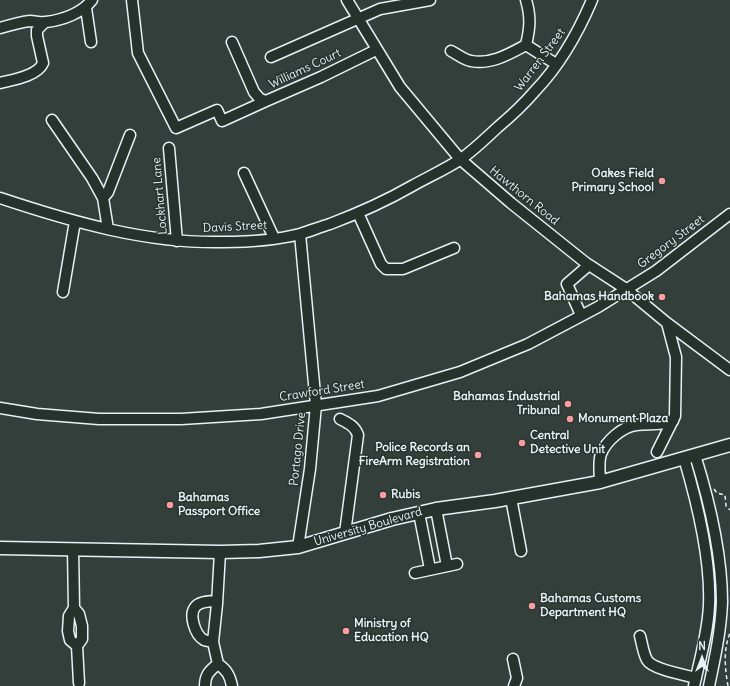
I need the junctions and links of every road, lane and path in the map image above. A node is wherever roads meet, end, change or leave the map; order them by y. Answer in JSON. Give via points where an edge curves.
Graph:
{"nodes":[{"id":1,"x":132,"y":0,"type":"edge"},
{"id":2,"x":347,"y":0,"type":"edge"},
{"id":3,"x":430,"y":0,"type":"edge"},
{"id":4,"x":526,"y":0,"type":"edge"},
{"id":5,"x":592,"y":0,"type":"edge"},
{"id":6,"x":89,"y":4,"type":"edge"},
{"id":7,"x":358,"y":20,"type":"junction"},
{"id":8,"x":45,"y":22,"type":"junction"},
{"id":9,"x":0,"y":28,"type":"edge"},
{"id":10,"x":91,"y":42,"type":"dead end"},
{"id":11,"x":232,"y":42,"type":"dead end"},
{"id":12,"x":526,"y":45,"type":"junction"},
{"id":13,"x":376,"y":50,"type":"junction"},
{"id":14,"x":451,"y":51,"type":"dead end"},
{"id":15,"x":271,"y":57,"type":"dead end"},
{"id":16,"x":556,"y":64,"type":"junction"},
{"id":17,"x":0,"y":83,"type":"edge"},
{"id":18,"x":266,"y":102,"type":"junction"},
{"id":19,"x":52,"y":120,"type":"dead end"},
{"id":20,"x":130,"y":135,"type":"dead end"},
{"id":21,"x":169,"y":148,"type":"dead end"},
{"id":22,"x":460,"y":159,"type":"junction"},
{"id":23,"x":244,"y":173,"type":"dead end"},
{"id":24,"x":0,"y":198,"type":"edge"},
{"id":25,"x":103,"y":198,"type":"junction"},
{"id":26,"x":358,"y":214,"type":"junction"},
{"id":27,"x":730,"y":214,"type":"edge"},
{"id":28,"x":77,"y":222,"type":"junction"},
{"id":29,"x":108,"y":229,"type":"junction"},
{"id":30,"x":300,"y":234,"type":"junction"},
{"id":31,"x":274,"y":238,"type":"junction"},
{"id":32,"x":177,"y":241,"type":"junction"},
{"id":33,"x":454,"y":248,"type":"dead end"},
{"id":34,"x":589,"y":264,"type":"junction"},
{"id":35,"x":626,"y":289,"type":"junction"},
{"id":36,"x":63,"y":292,"type":"dead end"},
{"id":37,"x":581,"y":315,"type":"junction"},
{"id":38,"x":667,"y":323,"type":"junction"},
{"id":39,"x":730,"y":369,"type":"edge"},
{"id":40,"x":316,"y":406,"type":"junction"},
{"id":41,"x":0,"y":408,"type":"edge"},
{"id":42,"x":340,"y":418,"type":"dead end"},
{"id":43,"x":673,"y":420,"type":"junction"},
{"id":44,"x":730,"y":445,"type":"edge"},
{"id":45,"x":657,"y":452,"type":"dead end"},
{"id":46,"x":690,"y":456,"type":"junction"},
{"id":47,"x":600,"y":482,"type":"junction"},
{"id":48,"x":713,"y":483,"type":"dead end"},
{"id":49,"x":511,"y":498,"type":"junction"},
{"id":50,"x":436,"y":509,"type":"junction"},
{"id":51,"x":730,"y":510,"type":"edge"},
{"id":52,"x":419,"y":513,"type":"junction"},
{"id":53,"x":345,"y":533,"type":"junction"},
{"id":54,"x":298,"y":547,"type":"junction"},
{"id":55,"x":0,"y":548,"type":"edge"},
{"id":56,"x":73,"y":549,"type":"junction"},
{"id":57,"x":522,"y":551,"type":"dead end"},
{"id":58,"x":220,"y":552,"type":"junction"},
{"id":59,"x":457,"y":564,"type":"dead end"},
{"id":60,"x":447,"y":566,"type":"junction"},
{"id":61,"x":430,"y":570,"type":"junction"},
{"id":62,"x":415,"y":573,"type":"dead end"},
{"id":63,"x":217,"y":601,"type":"junction"},
{"id":64,"x":74,"y":608,"type":"junction"},
{"id":65,"x":730,"y":633,"type":"edge"},
{"id":66,"x":640,"y":636,"type":"dead end"},
{"id":67,"x":213,"y":642,"type":"junction"},
{"id":68,"x":77,"y":646,"type":"junction"},
{"id":69,"x":513,"y":658,"type":"dead end"},
{"id":70,"x":218,"y":664,"type":"junction"},
{"id":71,"x":695,"y":682,"type":"edge"},
{"id":72,"x":79,"y":683,"type":"dead end"},
{"id":73,"x":205,"y":686,"type":"edge"},
{"id":74,"x":232,"y":686,"type":"edge"},
{"id":75,"x":514,"y":686,"type":"edge"},
{"id":76,"x":709,"y":686,"type":"edge"},
{"id":77,"x":728,"y":686,"type":"edge"}],
"edges":[{"from":1,"to":18,"type":"street","via":[[138,53],[176,128],[217,110],[222,121]]},
{"from":2,"to":7,"type":"street","name":"Hawthorn Road"},
{"from":3,"to":7,"type":"street","via":[[380,9]]},
{"from":4,"to":12,"type":"street","via":[[530,27]]},
{"from":5,"to":16,"type":"street","name":"Warren Street","via":[[576,34]]},
{"from":6,"to":8,"type":"street","via":[[66,17]]},
{"from":6,"to":10,"type":"street"},
{"from":7,"to":13,"type":"street","name":"Hawthorn Road"},
{"from":7,"to":15,"type":"street"},
{"from":8,"to":9,"type":"street","via":[[32,21]]},
{"from":8,"to":17,"type":"street","via":[[38,30],[37,36],[43,63],[41,67],[34,72]]},
{"from":11,"to":18,"type":"street","name":"Williams Court","via":[[254,92]]},
{"from":12,"to":14,"type":"street","via":[[497,59],[482,62],[470,61]]},
{"from":12,"to":16,"type":"street"},
{"from":13,"to":18,"type":"street","name":"Williams Court"},
{"from":13,"to":22,"type":"street","name":"Hawthorn Road","via":[[400,87]]},
{"from":16,"to":22,"type":"street","name":"Warren Street","via":[[536,90],[512,114]]},
{"from":19,"to":25,"type":"street"},
{"from":20,"to":25,"type":"street","via":[[108,192]]},
{"from":21,"to":32,"type":"street","name":"Lockhart Lane"},
{"from":22,"to":26,"type":"street","name":"Davis Street","via":[[392,198]]},
{"from":22,"to":34,"type":"street","name":"Hawthorn Road"},
{"from":23,"to":31,"type":"street"},
{"from":24,"to":28,"type":"street","name":"Davis Street"},
{"from":25,"to":29,"type":"street"},
{"from":26,"to":30,"type":"street","name":"Davis Street"},
{"from":26,"to":33,"type":"street","via":[[380,264],[386,269],[403,269]]},
{"from":27,"to":35,"type":"street","name":"Gregory Street","via":[[656,271]]},
{"from":28,"to":29,"type":"street","name":"Davis Street"},
{"from":28,"to":36,"type":"street"},
{"from":29,"to":32,"type":"street","name":"Davis Street"},
{"from":30,"to":31,"type":"street","name":"Davis Street"},
{"from":30,"to":40,"type":"street","name":"Portago Drive"},
{"from":31,"to":32,"type":"street","name":"Davis Street","via":[[223,242]]},
{"from":34,"to":35,"type":"street","name":"Hawthorn Road"},
{"from":34,"to":37,"type":"street","via":[[566,284]]},
{"from":35,"to":37,"type":"street","name":"Crawford Street"},
{"from":35,"to":38,"type":"street","name":"Hawthorn Road"},
{"from":37,"to":40,"type":"street","name":"Crawford Street","via":[[528,344],[460,372],[378,396]]},
{"from":38,"to":39,"type":"street","name":"Hawthorn Road"},
{"from":38,"to":43,"type":"street","via":[[676,357]]},
{"from":40,"to":41,"type":"street","name":"Crawford Street","via":[[261,414],[174,419],[99,419]]},
{"from":40,"to":54,"type":"street","name":"Portago Drive","via":[[310,469]]},
{"from":42,"to":53,"type":"street","via":[[357,430],[358,435]]},
{"from":43,"to":45,"type":"street"},
{"from":43,"to":47,"type":"street","via":[[663,424],[632,425],[620,432],[601,453]]},
{"from":44,"to":46,"type":"main road","name":"University Boulevard"},
{"from":46,"to":47,"type":"main road","name":"University Boulevard"},
{"from":46,"to":71,"type":"street","via":[[692,487],[708,568],[709,609]]},
{"from":46,"to":76,"type":"street","via":[[705,489],[721,585],[720,619]]},
{"from":47,"to":49,"type":"main road","name":"University Boulevard"},
{"from":48,"to":51,"type":"path","via":[[717,493],[725,495],[726,506]]},
{"from":49,"to":50,"type":"main road","name":"University Boulevard"},
{"from":49,"to":57,"type":"street"},
{"from":50,"to":52,"type":"main road","name":"University Boulevard"},
{"from":50,"to":60,"type":"street"},
{"from":52,"to":53,"type":"main road","name":"University Boulevard"},
{"from":52,"to":61,"type":"street"},
{"from":53,"to":54,"type":"main road","name":"University Boulevard"},
{"from":54,"to":58,"type":"main road","name":"University Boulevard"},
{"from":55,"to":56,"type":"main road","name":"University Boulevard"},
{"from":56,"to":58,"type":"main road","name":"University Boulevard"},
{"from":56,"to":64,"type":"street"},
{"from":58,"to":63,"type":"street"},
{"from":59,"to":60,"type":"street"},
{"from":60,"to":61,"type":"street"},
{"from":61,"to":62,"type":"street"},
{"from":63,"to":67,"type":"street"},
{"from":63,"to":67,"type":"street","via":[[197,605],[192,615],[197,633],[204,640]]},
{"from":64,"to":68,"type":"street","via":[[79,614],[82,626],[82,638]]},
{"from":64,"to":68,"type":"street","via":[[69,616],[68,631],[70,640]]},
{"from":65,"to":77,"type":"path","via":[[725,662]]},
{"from":66,"to":71,"type":"street","via":[[650,664]]},
{"from":67,"to":70,"type":"street"},
{"from":68,"to":72,"type":"street"},
{"from":69,"to":75,"type":"street","via":[[517,678]]},
{"from":70,"to":73,"type":"street","via":[[208,673]]},
{"from":70,"to":74,"type":"street","via":[[230,676]]}]}
